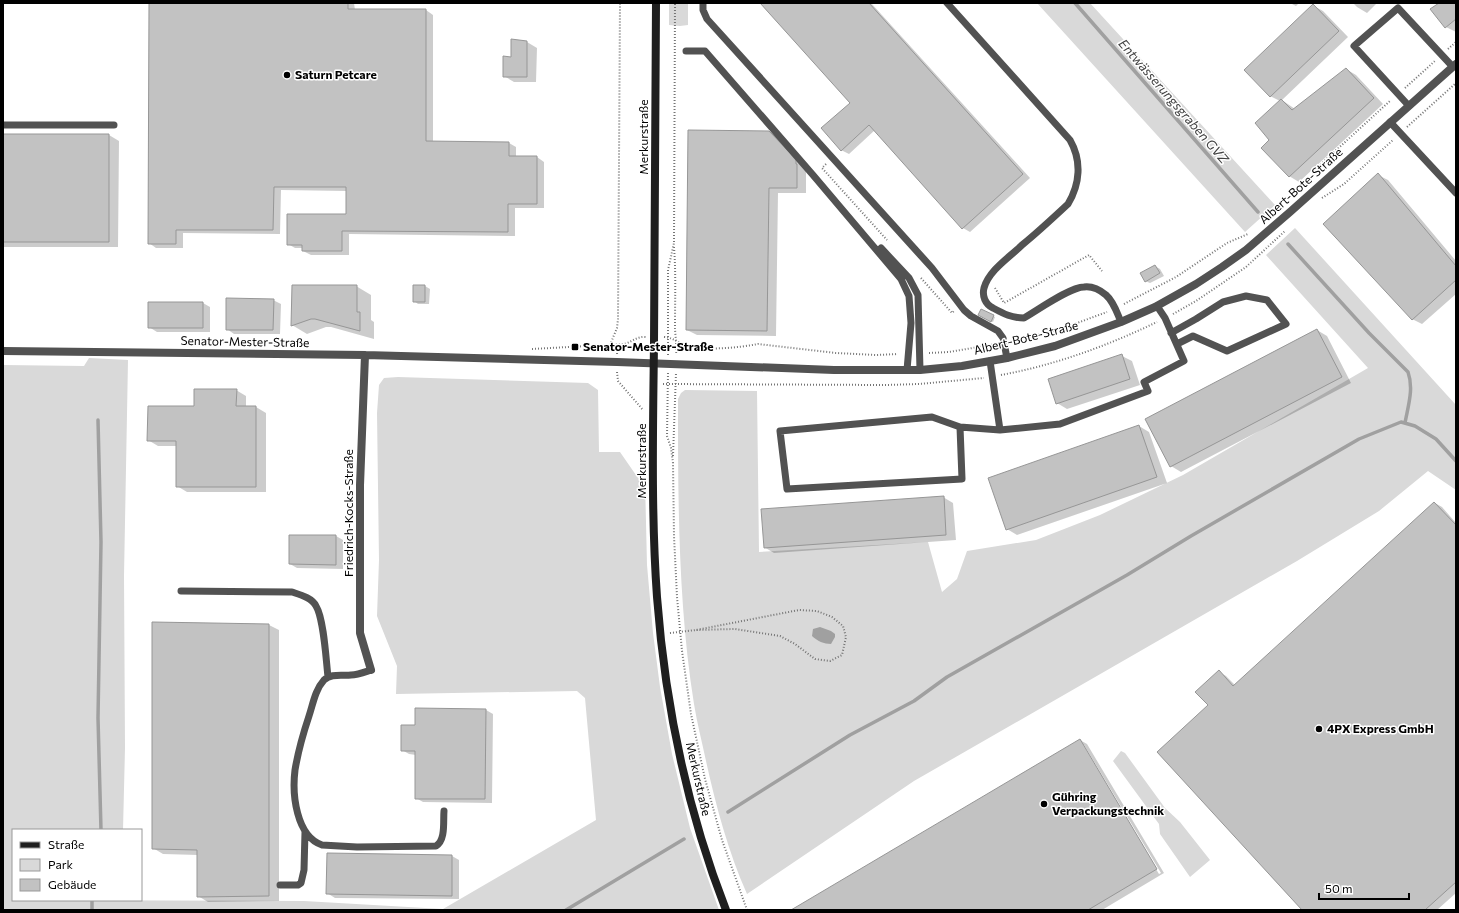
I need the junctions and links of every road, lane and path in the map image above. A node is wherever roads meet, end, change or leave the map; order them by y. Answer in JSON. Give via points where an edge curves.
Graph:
{"nodes":[{"id":1,"x":620,"y":3,"type":"edge"},
{"id":2,"x":656,"y":3,"type":"edge"},
{"id":3,"x":675,"y":3,"type":"edge"},
{"id":4,"x":703,"y":3,"type":"edge"},
{"id":5,"x":947,"y":3,"type":"edge"},
{"id":6,"x":1456,"y":42,"type":"edge"},
{"id":7,"x":686,"y":51,"type":"dead end"},
{"id":8,"x":1442,"y":55,"type":"junction"},
{"id":9,"x":1454,"y":65,"type":"edge"},
{"id":10,"x":1456,"y":83,"type":"edge"},
{"id":11,"x":1398,"y":94,"type":"junction"},
{"id":12,"x":1409,"y":106,"type":"junction"},
{"id":13,"x":1390,"y":122,"type":"junction"},
{"id":14,"x":3,"y":125,"type":"edge"},
{"id":15,"x":114,"y":125,"type":"dead end"},
{"id":16,"x":1401,"y":132,"type":"junction"},
{"id":17,"x":832,"y":158,"type":"junction"},
{"id":18,"x":1305,"y":185,"type":"dead end"},
{"id":19,"x":1456,"y":193,"type":"edge"},
{"id":20,"x":836,"y":202,"type":"junction"},
{"id":21,"x":1317,"y":202,"type":"dead end"},
{"id":22,"x":1286,"y":230,"type":"dead end"},
{"id":23,"x":1251,"y":232,"type":"dead end"},
{"id":24,"x":674,"y":243,"type":"dead end"},
{"id":25,"x":889,"y":243,"type":"dead end"},
{"id":26,"x":1102,"y":271,"type":"dead end"},
{"id":27,"x":921,"y":278,"type":"dead end"},
{"id":28,"x":984,"y":293,"type":"junction"},
{"id":29,"x":1157,"y":306,"type":"junction"},
{"id":30,"x":961,"y":307,"type":"junction"},
{"id":31,"x":1115,"y":308,"type":"junction"},
{"id":32,"x":1165,"y":318,"type":"junction"},
{"id":33,"x":1121,"y":322,"type":"junction"},
{"id":34,"x":1171,"y":333,"type":"junction"},
{"id":35,"x":654,"y":337,"type":"junction"},
{"id":36,"x":1004,"y":342,"type":"junction"},
{"id":37,"x":1177,"y":344,"type":"junction"},
{"id":38,"x":610,"y":345,"type":"dead end"},
{"id":39,"x":618,"y":345,"type":"dead end"},
{"id":40,"x":3,"y":351,"type":"edge"},
{"id":41,"x":908,"y":354,"type":"junction"},
{"id":42,"x":920,"y":354,"type":"junction"},
{"id":43,"x":365,"y":355,"type":"junction"},
{"id":44,"x":1007,"y":358,"type":"junction"},
{"id":45,"x":990,"y":361,"type":"junction"},
{"id":46,"x":617,"y":362,"type":"junction"},
{"id":47,"x":654,"y":364,"type":"junction"},
{"id":48,"x":906,"y":370,"type":"junction"},
{"id":49,"x":920,"y":370,"type":"junction"},
{"id":50,"x":992,"y":377,"type":"junction"},
{"id":51,"x":654,"y":384,"type":"junction"},
{"id":52,"x":643,"y":416,"type":"dead end"},
{"id":53,"x":960,"y":427,"type":"junction"},
{"id":54,"x":1000,"y":430,"type":"junction"},
{"id":55,"x":673,"y":463,"type":"dead end"},
{"id":56,"x":181,"y":591,"type":"dead end"},
{"id":57,"x":696,"y":630,"type":"junction"},
{"id":58,"x":680,"y":631,"type":"junction"},
{"id":59,"x":661,"y":634,"type":"junction"},
{"id":60,"x":372,"y":670,"type":"joint"},
{"id":61,"x":328,"y":677,"type":"junction"},
{"id":62,"x":444,"y":811,"type":"dead end"},
{"id":63,"x":305,"y":832,"type":"junction"},
{"id":64,"x":280,"y":885,"type":"dead end"},
{"id":65,"x":726,"y":910,"type":"edge"},
{"id":66,"x":747,"y":910,"type":"edge"}],
"edges":[{"from":1,"to":38,"type":"path","via":[[618,319]]},
{"from":2,"to":35,"type":"street","name":"Merkurstraße"},
{"from":3,"to":24,"type":"path"},
{"from":4,"to":17,"type":"lane","via":[[707,19]]},
{"from":5,"to":28,"type":"lane","via":[[1070,140],[1078,160],[1079,172],[1073,196],[1068,204],[994,272],[986,284]]},
{"from":6,"to":8,"type":"path"},
{"from":7,"to":20,"type":"lane","via":[[705,51]]},
{"from":8,"to":9,"type":"lane"},
{"from":8,"to":11,"type":"path"},
{"from":8,"to":11,"type":"lane","via":[[1398,8],[1354,46]]},
{"from":9,"to":12,"type":"street","name":"Albert-Bote-Straße"},
{"from":10,"to":16,"type":"path"},
{"from":11,"to":12,"type":"lane"},
{"from":11,"to":18,"type":"path","via":[[1321,164]]},
{"from":12,"to":13,"type":"street","name":"Albert-Bote-Straße"},
{"from":13,"to":16,"type":"lane"},
{"from":13,"to":29,"type":"street","name":"Albert-Bote-Straße","via":[[1246,250],[1196,284]]},
{"from":14,"to":15,"type":"lane"},
{"from":16,"to":19,"type":"lane"},
{"from":16,"to":21,"type":"path","via":[[1344,184]]},
{"from":17,"to":25,"type":"path","via":[[822,168]]},
{"from":17,"to":30,"type":"lane","via":[[932,268]]},
{"from":20,"to":41,"type":"lane","via":[[901,279],[909,296],[911,324]]},
{"from":20,"to":42,"type":"lane","via":[[910,278],[918,295]]},
{"from":22,"to":32,"type":"path","via":[[1246,267],[1196,301]]},
{"from":23,"to":31,"type":"path","via":[[1228,243],[1176,278]]},
{"from":26,"to":28,"type":"path","via":[[1089,254],[1004,303],[994,287]]},
{"from":27,"to":30,"type":"path","via":[[952,312]]},
{"from":28,"to":31,"type":"lane","via":[[985,302],[989,306],[1015,318],[1024,318],[1074,289],[1084,287],[1096,289],[1107,296]]},
{"from":29,"to":32,"type":"lane"},
{"from":29,"to":33,"type":"street","name":"Albert-Bote-Straße"},
{"from":30,"to":36,"type":"lane","via":[[971,316],[998,331]]},
{"from":31,"to":33,"type":"lane"},
{"from":31,"to":36,"type":"path","via":[[1058,330]]},
{"from":32,"to":34,"type":"lane"},
{"from":32,"to":50,"type":"path","via":[[1112,342],[1066,358],[1030,370]]},
{"from":33,"to":44,"type":"street","name":"Albert-Bote-Straße","via":[[1055,346]]},
{"from":34,"to":37,"type":"lane"},
{"from":34,"to":37,"type":"lane","via":[[1223,302],[1246,296],[1267,300],[1286,324],[1227,351],[1193,336]]},
{"from":35,"to":41,"type":"path","via":[[677,340],[690,347],[719,348],[758,344],[836,353]]},
{"from":35,"to":47,"type":"street","name":"Merkurstraße"},
{"from":36,"to":42,"type":"path","via":[[949,352]]},
{"from":36,"to":44,"type":"lane"},
{"from":37,"to":54,"type":"lane","via":[[1184,361],[1144,382],[1148,391],[1060,424]]},
{"from":39,"to":46,"type":"path"},
{"from":40,"to":43,"type":"street","name":"Senator-Mester-Straße"},
{"from":41,"to":48,"type":"lane"},
{"from":42,"to":49,"type":"lane"},
{"from":43,"to":46,"type":"street","name":"Senator-Mester-Straße"},
{"from":43,"to":60,"type":"street","name":"Friedrich-Kocks-Straße","via":[[360,485],[360,633]]},
{"from":44,"to":45,"type":"street","name":"Albert-Bote-Straße"},
{"from":45,"to":49,"type":"street","name":"Albert-Bote-Straße"},
{"from":45,"to":50,"type":"lane"},
{"from":46,"to":47,"type":"street","name":"Senator-Mester-Straße"},
{"from":46,"to":52,"type":"path","via":[[618,381],[643,408]]},
{"from":47,"to":48,"type":"street","name":"Albert-Bote-Straße"},
{"from":47,"to":51,"type":"street","name":"Merkurstraße"},
{"from":48,"to":49,"type":"street","name":"Albert-Bote-Straße"},
{"from":50,"to":51,"type":"path","via":[[886,385]]},
{"from":50,"to":54,"type":"lane"},
{"from":51,"to":59,"type":"street","name":"Merkurstraße","via":[[654,531]]},
{"from":53,"to":53,"type":"lane","via":[[932,417],[780,432],[787,489],[962,480]]},
{"from":53,"to":54,"type":"lane"},
{"from":55,"to":58,"type":"path","via":[[674,536]]},
{"from":56,"to":61,"type":"lane","via":[[292,592],[302,595],[316,606],[321,620]]},
{"from":57,"to":57,"type":"path","via":[[799,610],[817,611],[832,617],[843,626],[846,637],[842,655],[830,661],[815,659],[780,636],[735,629]]},
{"from":57,"to":58,"type":"path"},
{"from":58,"to":59,"type":"path"},
{"from":58,"to":66,"type":"path","via":[[691,714],[705,779],[722,840]]},
{"from":59,"to":65,"type":"street","name":"Merkurstraße","via":[[669,699],[682,767],[703,848]]},
{"from":60,"to":61,"type":"lane"},
{"from":61,"to":63,"type":"lane","via":[[318,688],[314,698],[295,771],[298,815]]},
{"from":62,"to":63,"type":"lane","via":[[442,839],[436,846],[322,845],[312,840]]},
{"from":63,"to":64,"type":"lane","via":[[302,883]]}]}
